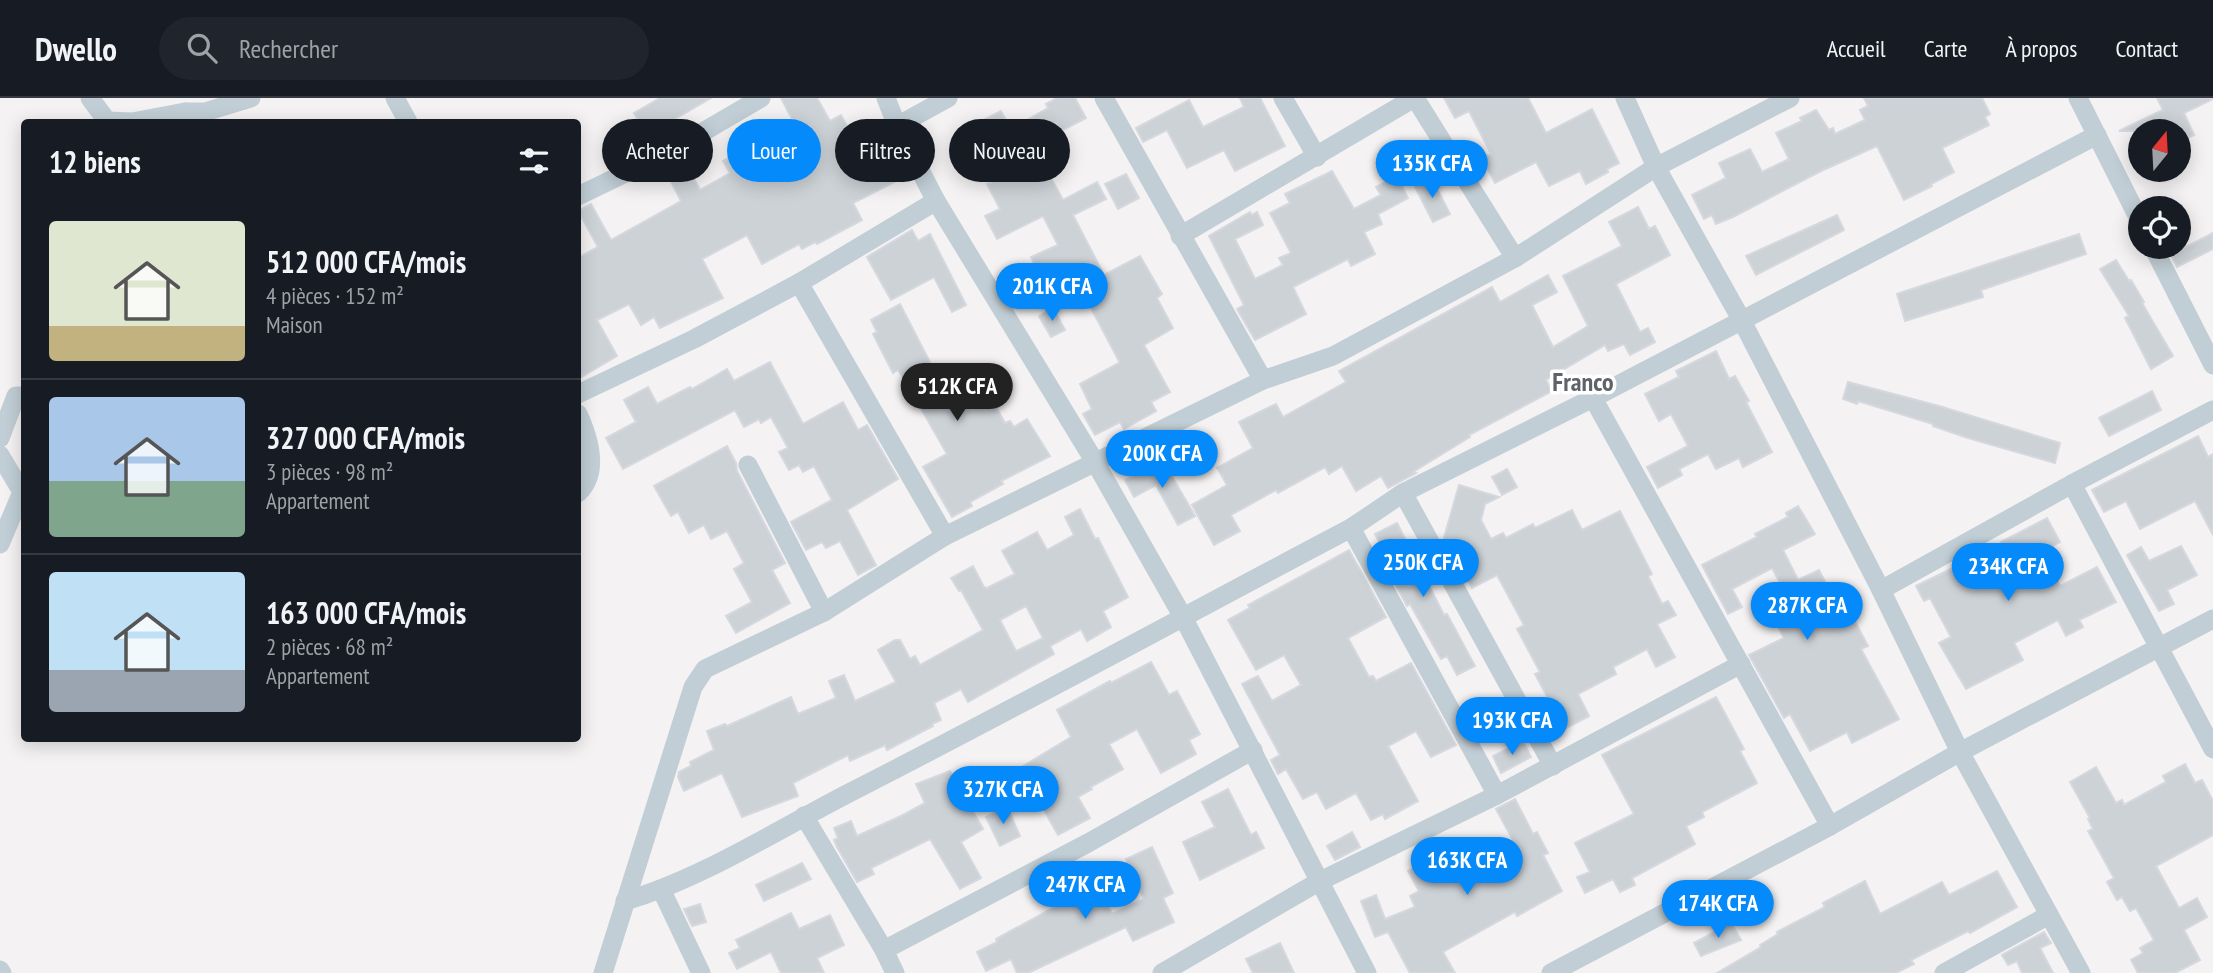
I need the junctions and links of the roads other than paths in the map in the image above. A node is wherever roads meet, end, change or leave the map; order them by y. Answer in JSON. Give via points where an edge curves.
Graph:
{"nodes":[{"id":1,"x":90,"y":98,"type":"edge"},
{"id":2,"x":251,"y":98,"type":"edge"},
{"id":3,"x":395,"y":98,"type":"edge"},
{"id":4,"x":761,"y":98,"type":"edge"},
{"id":5,"x":886,"y":98,"type":"edge"},
{"id":6,"x":948,"y":98,"type":"edge"},
{"id":7,"x":1104,"y":98,"type":"edge"},
{"id":8,"x":1283,"y":98,"type":"edge"},
{"id":9,"x":1414,"y":98,"type":"edge"},
{"id":10,"x":1625,"y":98,"type":"edge"},
{"id":11,"x":1790,"y":98,"type":"edge"},
{"id":12,"x":2078,"y":98,"type":"edge"},
{"id":13,"x":190,"y":111,"type":"edge"},
{"id":14,"x":106,"y":119,"type":"edge"},
{"id":15,"x":148,"y":119,"type":"edge"},
{"id":16,"x":406,"y":119,"type":"edge"},
{"id":17,"x":894,"y":119,"type":"edge"},
{"id":18,"x":910,"y":119,"type":"edge"},
{"id":19,"x":2097,"y":135,"type":"junction"},
{"id":20,"x":1317,"y":157,"type":"junction"},
{"id":21,"x":1656,"y":167,"type":"junction"},
{"id":22,"x":926,"y":182,"type":"edge"},
{"id":23,"x":581,"y":195,"type":"edge"},
{"id":24,"x":2128,"y":197,"type":"edge"},
{"id":25,"x":936,"y":201,"type":"junction"},
{"id":26,"x":1180,"y":236,"type":"junction"},
{"id":27,"x":1515,"y":258,"type":"junction"},
{"id":28,"x":2159,"y":259,"type":"edge"},
{"id":29,"x":799,"y":282,"type":"junction"},
{"id":30,"x":1741,"y":319,"type":"junction"},
{"id":31,"x":2213,"y":365,"type":"edge"},
{"id":32,"x":1263,"y":380,"type":"junction"},
{"id":33,"x":581,"y":393,"type":"edge"},
{"id":34,"x":21,"y":394,"type":"edge"},
{"id":35,"x":1593,"y":398,"type":"junction"},
{"id":36,"x":2213,"y":410,"type":"edge"},
{"id":37,"x":581,"y":423,"type":"edge"},
{"id":38,"x":0,"y":438,"type":"edge"},
{"id":39,"x":0,"y":455,"type":"edge"},
{"id":40,"x":1095,"y":462,"type":"junction"},
{"id":41,"x":748,"y":465,"type":"dead end"},
{"id":42,"x":2072,"y":484,"type":"junction"},
{"id":43,"x":581,"y":488,"type":"edge"},
{"id":44,"x":21,"y":490,"type":"edge"},
{"id":45,"x":1403,"y":493,"type":"junction"},
{"id":46,"x":21,"y":494,"type":"edge"},
{"id":47,"x":1351,"y":528,"type":"junction"},
{"id":48,"x":945,"y":536,"type":"junction"},
{"id":49,"x":0,"y":544,"type":"edge"},
{"id":50,"x":1881,"y":590,"type":"junction"},
{"id":51,"x":824,"y":612,"type":"junction"},
{"id":52,"x":1183,"y":617,"type":"junction"},
{"id":53,"x":2213,"y":619,"type":"edge"},
{"id":54,"x":2159,"y":648,"type":"junction"},
{"id":55,"x":1741,"y":664,"type":"junction"},
{"id":56,"x":2213,"y":749,"type":"edge"},
{"id":57,"x":1253,"y":750,"type":"junction"},
{"id":58,"x":1960,"y":752,"type":"junction"},
{"id":59,"x":1553,"y":766,"type":"junction"},
{"id":60,"x":1497,"y":795,"type":"junction"},
{"id":61,"x":804,"y":816,"type":"junction"},
{"id":62,"x":1830,"y":826,"type":"junction"},
{"id":63,"x":1320,"y":881,"type":"junction"},
{"id":64,"x":661,"y":889,"type":"junction"},
{"id":65,"x":625,"y":901,"type":"junction"},
{"id":66,"x":2049,"y":915,"type":"junction"},
{"id":67,"x":884,"y":950,"type":"junction"},
{"id":68,"x":603,"y":973,"type":"edge"},
{"id":69,"x":701,"y":973,"type":"edge"},
{"id":70,"x":895,"y":973,"type":"edge"},
{"id":71,"x":1162,"y":973,"type":"edge"},
{"id":72,"x":1367,"y":973,"type":"edge"},
{"id":73,"x":1552,"y":973,"type":"edge"},
{"id":74,"x":1944,"y":973,"type":"edge"},
{"id":75,"x":2081,"y":973,"type":"edge"}],
"edges":[{"from":1,"to":14,"type":"street"},
{"from":2,"to":13,"type":"street"},
{"from":3,"to":16,"type":"street"},
{"from":4,"to":23,"type":"street","via":[[667,153]]},
{"from":5,"to":17,"type":"street"},
{"from":6,"to":18,"type":"street"},
{"from":7,"to":26,"type":"street"},
{"from":8,"to":20,"type":"street"},
{"from":9,"to":20,"type":"street"},
{"from":9,"to":27,"type":"street"},
{"from":10,"to":21,"type":"street"},
{"from":11,"to":21,"type":"street"},
{"from":12,"to":19,"type":"street"},
{"from":13,"to":15,"type":"street"},
{"from":19,"to":24,"type":"street"},
{"from":19,"to":30,"type":"street"},
{"from":20,"to":26,"type":"street"},
{"from":21,"to":27,"type":"street"},
{"from":21,"to":30,"type":"street"},
{"from":22,"to":25,"type":"street"},
{"from":25,"to":29,"type":"street"},
{"from":25,"to":40,"type":"street"},
{"from":26,"to":32,"type":"street"},
{"from":27,"to":32,"type":"street","via":[[1333,356]]},
{"from":28,"to":31,"type":"street"},
{"from":29,"to":33,"type":"street"},
{"from":29,"to":48,"type":"street"},
{"from":30,"to":35,"type":"street"},
{"from":30,"to":50,"type":"street"},
{"from":32,"to":40,"type":"street"},
{"from":34,"to":38,"type":"street"},
{"from":35,"to":45,"type":"street"},
{"from":35,"to":55,"type":"street"},
{"from":36,"to":42,"type":"street"},
{"from":37,"to":43,"type":"street","via":[[590,450],[590,473]]},
{"from":39,"to":44,"type":"street"},
{"from":40,"to":48,"type":"street"},
{"from":40,"to":52,"type":"street"},
{"from":41,"to":51,"type":"street"},
{"from":42,"to":50,"type":"street"},
{"from":42,"to":54,"type":"street"},
{"from":45,"to":47,"type":"street"},
{"from":45,"to":59,"type":"street"},
{"from":46,"to":49,"type":"street"},
{"from":47,"to":52,"type":"street"},
{"from":47,"to":60,"type":"street"},
{"from":48,"to":51,"type":"street"},
{"from":50,"to":58,"type":"street"},
{"from":51,"to":65,"type":"street","via":[[705,668],[699,675]]},
{"from":52,"to":57,"type":"street"},
{"from":52,"to":61,"type":"street"},
{"from":53,"to":54,"type":"street"},
{"from":54,"to":56,"type":"street"},
{"from":54,"to":58,"type":"street"},
{"from":55,"to":59,"type":"street"},
{"from":55,"to":62,"type":"street"},
{"from":57,"to":63,"type":"street"},
{"from":57,"to":67,"type":"street"},
{"from":58,"to":62,"type":"street"},
{"from":58,"to":66,"type":"street"},
{"from":59,"to":60,"type":"street"},
{"from":60,"to":63,"type":"street"},
{"from":61,"to":64,"type":"street"},
{"from":61,"to":67,"type":"street"},
{"from":62,"to":73,"type":"street"},
{"from":63,"to":71,"type":"street"},
{"from":63,"to":72,"type":"street"},
{"from":64,"to":65,"type":"street"},
{"from":64,"to":69,"type":"street"},
{"from":65,"to":68,"type":"street"},
{"from":66,"to":74,"type":"street"},
{"from":66,"to":75,"type":"street"},
{"from":67,"to":70,"type":"street"}]}
